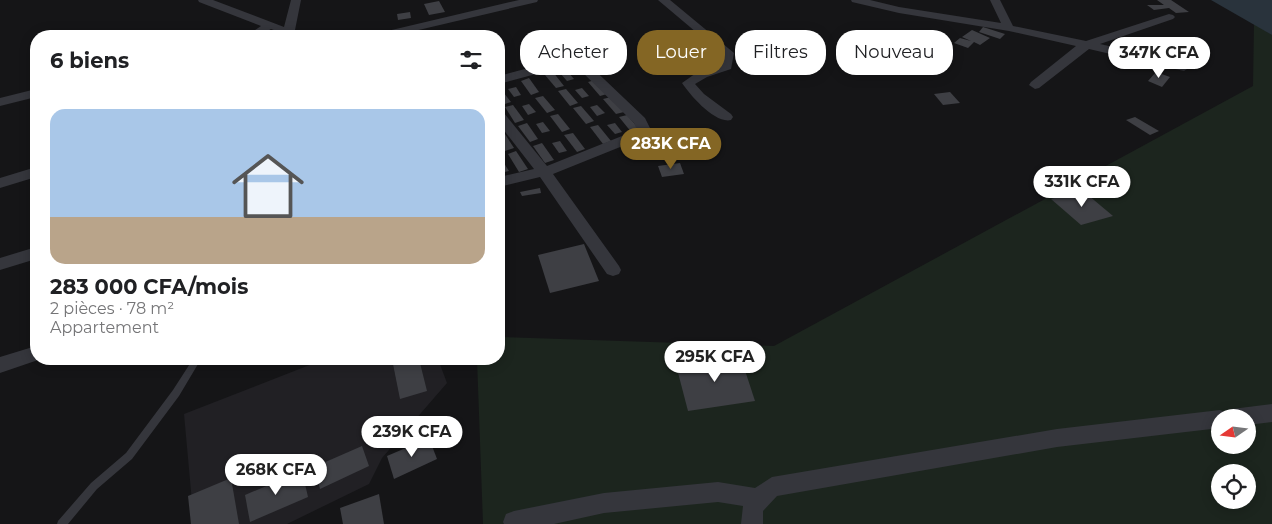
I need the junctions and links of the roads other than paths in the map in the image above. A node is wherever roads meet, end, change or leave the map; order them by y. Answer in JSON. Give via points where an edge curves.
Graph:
{"nodes":[{"id":1,"x":203,"y":0,"type":"edge"},
{"id":2,"x":235,"y":0,"type":"edge"},
{"id":3,"x":534,"y":0,"type":"edge"},
{"id":4,"x":663,"y":0,"type":"edge"},
{"id":5,"x":856,"y":0,"type":"edge"},
{"id":6,"x":995,"y":0,"type":"edge"},
{"id":7,"x":298,"y":2,"type":"edge"},
{"id":8,"x":221,"y":6,"type":"junction"},
{"id":9,"x":1169,"y":17,"type":"dead end"},
{"id":10,"x":271,"y":24,"type":"junction"},
{"id":11,"x":1009,"y":28,"type":"junction"},
{"id":12,"x":262,"y":30,"type":"edge"},
{"id":13,"x":285,"y":30,"type":"edge"},
{"id":14,"x":294,"y":30,"type":"edge"},
{"id":15,"x":417,"y":30,"type":"edge"},
{"id":16,"x":1087,"y":46,"type":"junction"},
{"id":17,"x":1184,"y":67,"type":"dead end"},
{"id":18,"x":505,"y":78,"type":"edge"},
{"id":19,"x":1035,"y":85,"type":"dead end"},
{"id":20,"x":30,"y":94,"type":"edge"},
{"id":21,"x":0,"y":102,"type":"edge"},
{"id":22,"x":726,"y":117,"type":"dead end"},
{"id":23,"x":505,"y":123,"type":"edge"},
{"id":24,"x":544,"y":172,"type":"junction"},
{"id":25,"x":30,"y":174,"type":"edge"},
{"id":26,"x":505,"y":181,"type":"edge"},
{"id":27,"x":0,"y":184,"type":"edge"},
{"id":28,"x":30,"y":254,"type":"edge"},
{"id":29,"x":0,"y":264,"type":"edge"},
{"id":30,"x":613,"y":270,"type":"dead end"},
{"id":31,"x":30,"y":355,"type":"edge"},
{"id":32,"x":0,"y":365,"type":"edge"},
{"id":33,"x":193,"y":365,"type":"edge"},
{"id":34,"x":1272,"y":413,"type":"edge"},
{"id":35,"x":1256,"y":415,"type":"edge"},
{"id":36,"x":1211,"y":420,"type":"edge"},
{"id":37,"x":757,"y":498,"type":"junction"},
{"id":38,"x":514,"y":522,"type":"dead end"},
{"id":39,"x":62,"y":524,"type":"edge"},
{"id":40,"x":752,"y":524,"type":"edge"}],
"edges":[{"from":1,"to":8,"type":"street"},
{"from":2,"to":8,"type":"street"},
{"from":3,"to":15,"type":"street"},
{"from":4,"to":22,"type":"street","via":[[728,53],[727,66],[688,83],[698,97]]},
{"from":5,"to":11,"type":"street"},
{"from":6,"to":11,"type":"street"},
{"from":7,"to":14,"type":"street"},
{"from":8,"to":10,"type":"street"},
{"from":9,"to":16,"type":"street"},
{"from":10,"to":12,"type":"street"},
{"from":10,"to":13,"type":"street"},
{"from":11,"to":16,"type":"street"},
{"from":16,"to":17,"type":"street"},
{"from":16,"to":19,"type":"street"},
{"from":18,"to":24,"type":"street","via":[[562,63],[580,62],[640,121],[645,132]]},
{"from":20,"to":21,"type":"street"},
{"from":23,"to":24,"type":"street"},
{"from":24,"to":26,"type":"street"},
{"from":24,"to":30,"type":"street"},
{"from":25,"to":27,"type":"street"},
{"from":28,"to":29,"type":"street"},
{"from":31,"to":32,"type":"street"},
{"from":33,"to":39,"type":"lane","via":[[176,394],[128,456],[94,486]]},
{"from":34,"to":35,"type":"street"},
{"from":36,"to":37,"type":"street","via":[[1057,438],[867,470],[772,487]]},
{"from":37,"to":38,"type":"street","via":[[718,492],[604,503]]},
{"from":37,"to":40,"type":"street","via":[[750,517]]}]}
